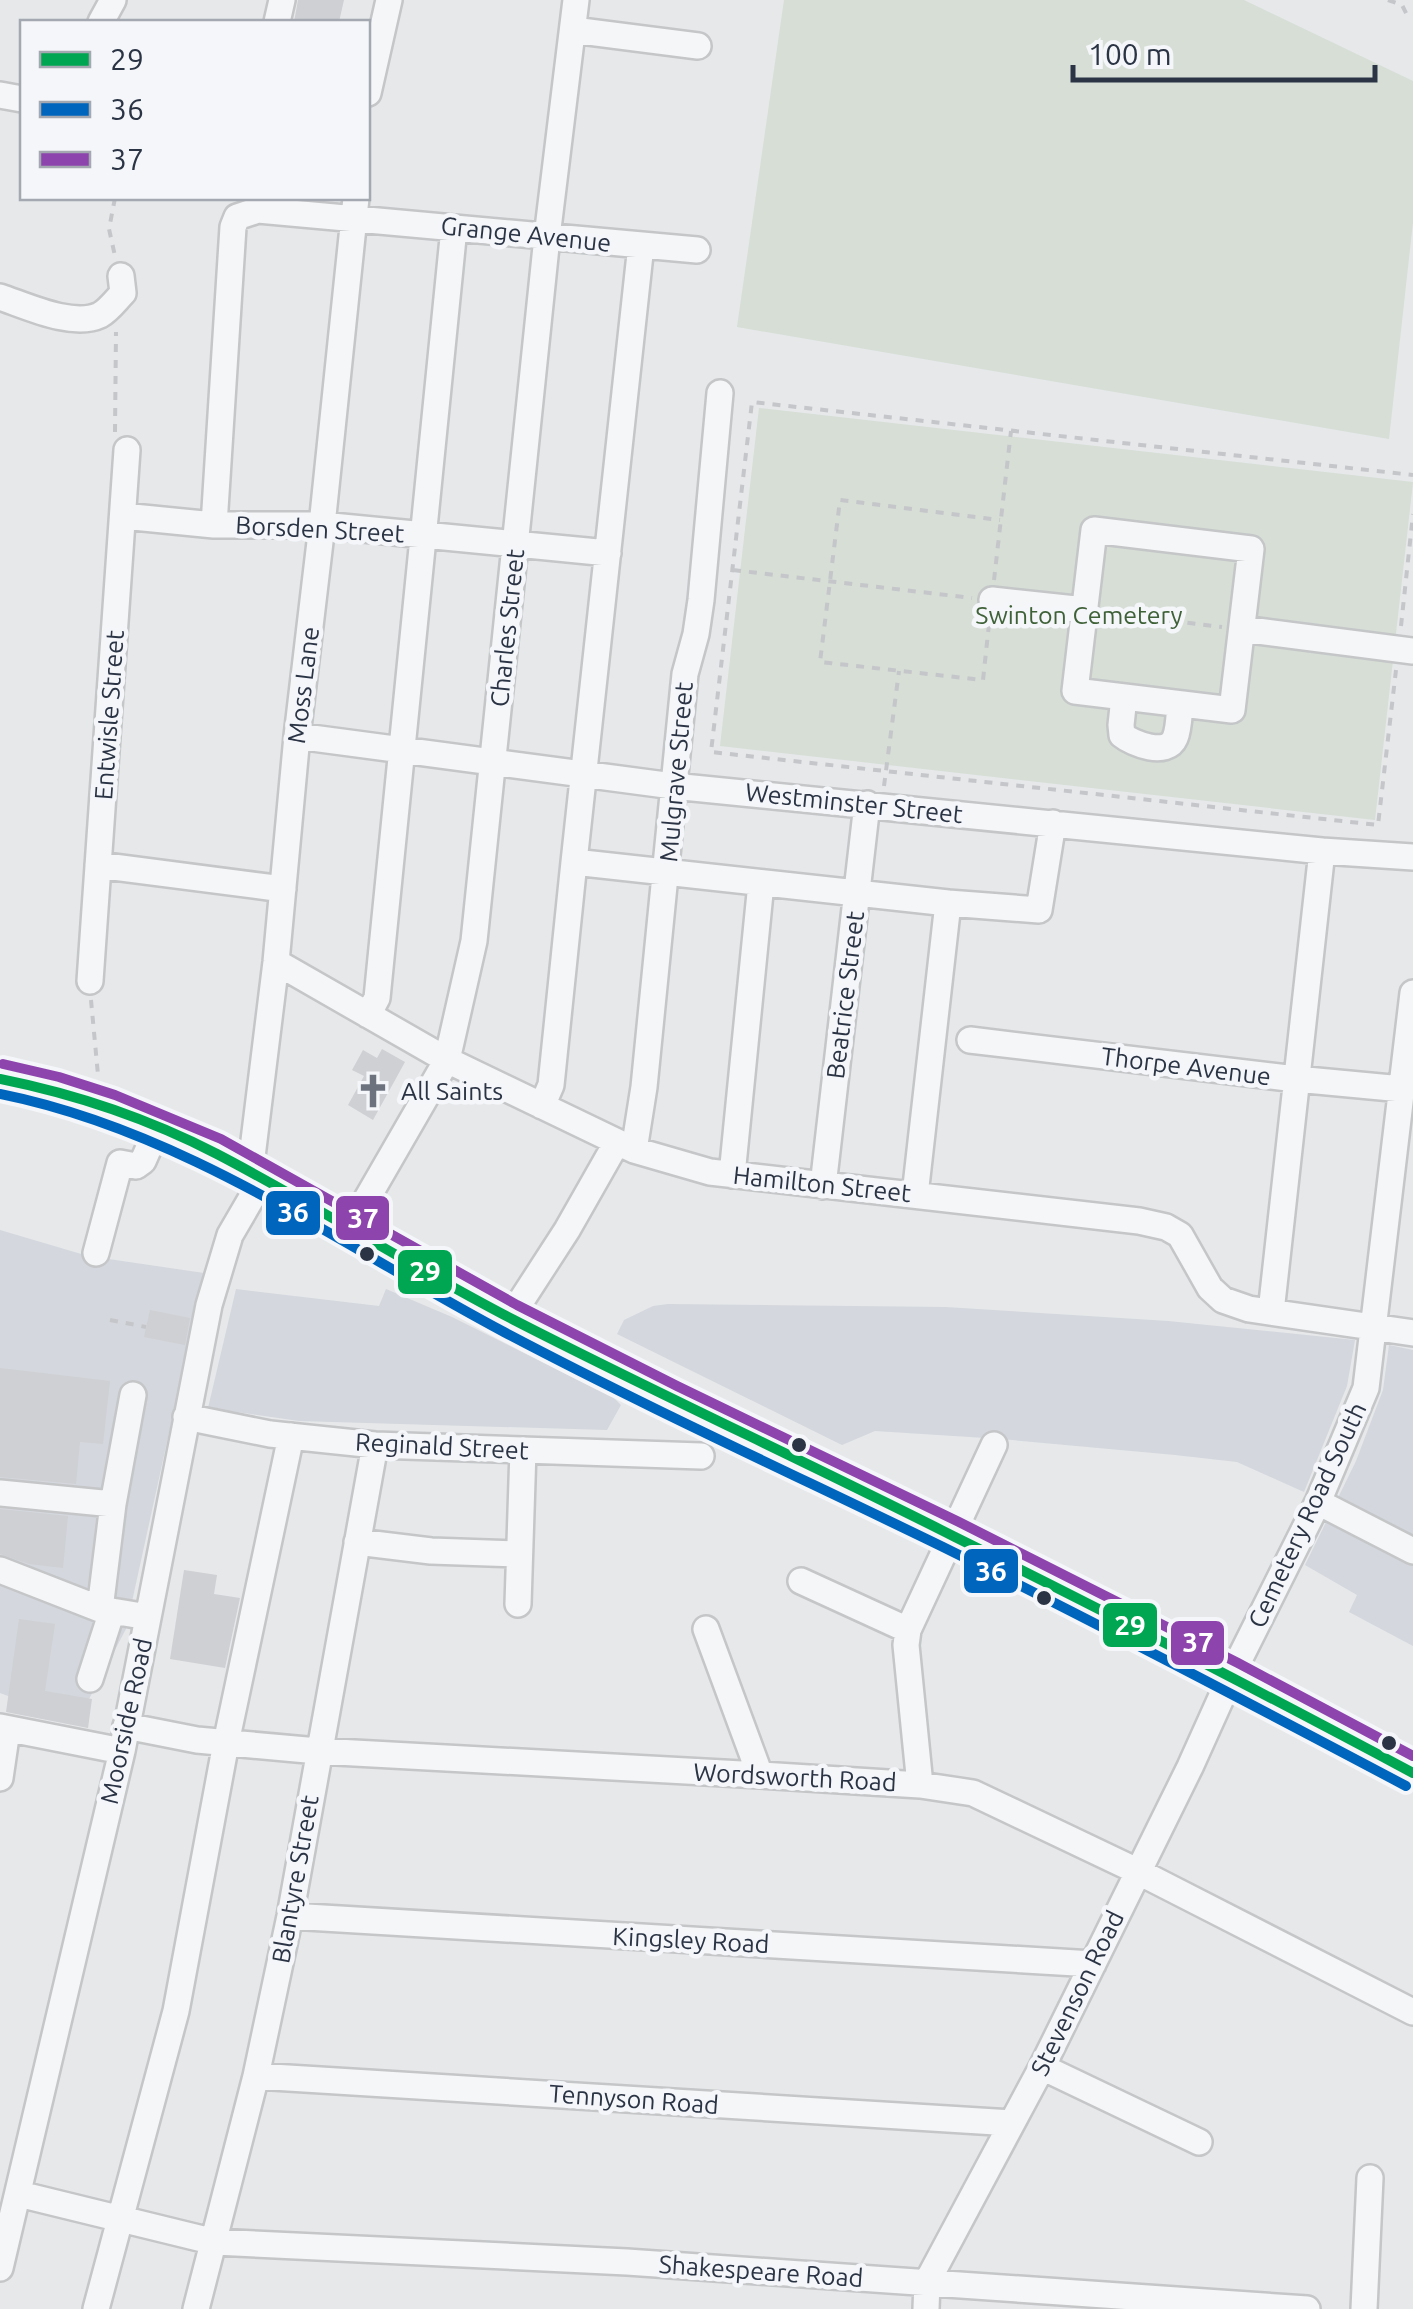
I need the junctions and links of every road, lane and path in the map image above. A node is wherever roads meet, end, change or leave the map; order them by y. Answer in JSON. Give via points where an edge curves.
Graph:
{"nodes":[{"id":1,"x":389,"y":0,"type":"edge"},
{"id":2,"x":576,"y":0,"type":"edge"},
{"id":3,"x":1388,"y":0,"type":"edge"},
{"id":4,"x":1413,"y":15,"type":"edge"},
{"id":5,"x":574,"y":30,"type":"junction"},
{"id":6,"x":698,"y":46,"type":"dead end"},
{"id":7,"x":370,"y":85,"type":"edge"},
{"id":8,"x":115,"y":200,"type":"edge"},
{"id":9,"x":355,"y":208,"type":"edge"},
{"id":10,"x":454,"y":228,"type":"junction"},
{"id":11,"x":546,"y":237,"type":"junction"},
{"id":12,"x":641,"y":246,"type":"junction"},
{"id":13,"x":698,"y":250,"type":"dead end"},
{"id":14,"x":124,"y":293,"type":"junction"},
{"id":15,"x":0,"y":297,"type":"edge"},
{"id":16,"x":712,"y":403,"type":"dead end"},
{"id":17,"x":1010,"y":431,"type":"junction"},
{"id":18,"x":128,"y":450,"type":"joint"},
{"id":19,"x":1413,"y":475,"type":"edge"},
{"id":20,"x":1413,"y":514,"type":"edge"},
{"id":21,"x":123,"y":516,"type":"junction"},
{"id":22,"x":1000,"y":520,"type":"junction"},
{"id":23,"x":214,"y":525,"type":"junction"},
{"id":24,"x":322,"y":525,"type":"junction"},
{"id":25,"x":424,"y":534,"type":"junction"},
{"id":26,"x":516,"y":543,"type":"junction"},
{"id":27,"x":608,"y":552,"type":"junction"},
{"id":28,"x":733,"y":570,"type":"junction"},
{"id":29,"x":830,"y":582,"type":"junction"},
{"id":30,"x":992,"y":600,"type":"junction"},
{"id":31,"x":1084,"y":610,"type":"junction"},
{"id":32,"x":1242,"y":629,"type":"junction"},
{"id":33,"x":1406,"y":650,"type":"edge"},
{"id":34,"x":900,"y":672,"type":"junction"},
{"id":35,"x":1124,"y":697,"type":"junction"},
{"id":36,"x":1180,"y":704,"type":"junction"},
{"id":37,"x":297,"y":736,"type":"junction"},
{"id":38,"x":402,"y":750,"type":"junction"},
{"id":39,"x":492,"y":764,"type":"junction"},
{"id":40,"x":886,"y":771,"type":"junction"},
{"id":41,"x":584,"y":775,"type":"junction"},
{"id":42,"x":673,"y":786,"type":"junction"},
{"id":43,"x":867,"y":804,"type":"junction"},
{"id":44,"x":1053,"y":823,"type":"junction"},
{"id":45,"x":1322,"y":851,"type":"junction"},
{"id":46,"x":1413,"y":857,"type":"edge"},
{"id":47,"x":574,"y":862,"type":"junction"},
{"id":48,"x":98,"y":866,"type":"junction"},
{"id":49,"x":667,"y":872,"type":"junction"},
{"id":50,"x":761,"y":882,"type":"junction"},
{"id":51,"x":283,"y":888,"type":"junction"},
{"id":52,"x":857,"y":893,"type":"junction"},
{"id":53,"x":948,"y":903,"type":"junction"},
{"id":54,"x":276,"y":962,"type":"junction"},
{"id":55,"x":90,"y":980,"type":"joint"},
{"id":56,"x":1413,"y":992,"type":"edge"},
{"id":57,"x":368,"y":1015,"type":"junction"},
{"id":58,"x":970,"y":1040,"type":"dead end"},
{"id":59,"x":447,"y":1060,"type":"junction"},
{"id":60,"x":0,"y":1079,"type":"edge"},
{"id":61,"x":1296,"y":1079,"type":"junction"},
{"id":62,"x":1402,"y":1089,"type":"junction"},
{"id":63,"x":100,"y":1104,"type":"junction"},
{"id":64,"x":542,"y":1106,"type":"junction"},
{"id":65,"x":158,"y":1127,"type":"junction"},
{"id":66,"x":625,"y":1146,"type":"junction"},
{"id":67,"x":732,"y":1174,"type":"junction"},
{"id":68,"x":256,"y":1176,"type":"junction"},
{"id":69,"x":1402,"y":1180,"type":"edge"},
{"id":70,"x":823,"y":1186,"type":"junction"},
{"id":71,"x":916,"y":1195,"type":"junction"},
{"id":72,"x":350,"y":1228,"type":"junction"},
{"id":73,"x":96,"y":1254,"type":"dead end"},
{"id":74,"x":1270,"y":1312,"type":"junction"},
{"id":75,"x":110,"y":1320,"type":"dead end"},
{"id":76,"x":516,"y":1321,"type":"junction"},
{"id":77,"x":1374,"y":1326,"type":"junction"},
{"id":78,"x":146,"y":1327,"type":"dead end"},
{"id":79,"x":1413,"y":1333,"type":"edge"},
{"id":80,"x":133,"y":1395,"type":"dead end"},
{"id":81,"x":186,"y":1417,"type":"junction"},
{"id":82,"x":291,"y":1436,"type":"junction"},
{"id":83,"x":375,"y":1445,"type":"junction"},
{"id":84,"x":994,"y":1445,"type":"dead end"},
{"id":85,"x":522,"y":1450,"type":"junction"},
{"id":86,"x":701,"y":1456,"type":"dead end"},
{"id":87,"x":0,"y":1492,"type":"edge"},
{"id":88,"x":1318,"y":1502,"type":"junction"},
{"id":89,"x":114,"y":1504,"type":"junction"},
{"id":90,"x":952,"y":1535,"type":"junction"},
{"id":91,"x":357,"y":1542,"type":"junction"},
{"id":92,"x":1413,"y":1551,"type":"edge"},
{"id":93,"x":520,"y":1554,"type":"junction"},
{"id":94,"x":0,"y":1570,"type":"edge"},
{"id":95,"x":801,"y":1581,"type":"dead end"},
{"id":96,"x":518,"y":1604,"type":"dead end"},
{"id":97,"x":106,"y":1610,"type":"junction"},
{"id":98,"x":148,"y":1617,"type":"junction"},
{"id":99,"x":706,"y":1630,"type":"dead end"},
{"id":100,"x":908,"y":1630,"type":"junction"},
{"id":101,"x":1231,"y":1676,"type":"junction"},
{"id":102,"x":90,"y":1679,"type":"dead end"},
{"id":103,"x":3,"y":1728,"type":"edge"},
{"id":104,"x":124,"y":1739,"type":"junction"},
{"id":105,"x":226,"y":1743,"type":"junction"},
{"id":106,"x":318,"y":1751,"type":"junction"},
{"id":107,"x":1413,"y":1772,"type":"edge"},
{"id":108,"x":760,"y":1775,"type":"junction"},
{"id":109,"x":0,"y":1778,"type":"edge"},
{"id":110,"x":920,"y":1785,"type":"junction"},
{"id":111,"x":1137,"y":1872,"type":"junction"},
{"id":112,"x":290,"y":1916,"type":"junction"},
{"id":113,"x":1092,"y":1964,"type":"junction"},
{"id":114,"x":1413,"y":2012,"type":"edge"},
{"id":115,"x":1042,"y":2067,"type":"junction"},
{"id":116,"x":256,"y":2076,"type":"junction"},
{"id":117,"x":1012,"y":2123,"type":"junction"},
{"id":118,"x":1199,"y":2142,"type":"dead end"},
{"id":119,"x":0,"y":2157,"type":"edge"},
{"id":120,"x":26,"y":2164,"type":"junction"},
{"id":121,"x":1370,"y":2178,"type":"dead end"},
{"id":122,"x":19,"y":2194,"type":"junction"},
{"id":123,"x":121,"y":2219,"type":"junction"},
{"id":124,"x":215,"y":2242,"type":"junction"},
{"id":125,"x":0,"y":2268,"type":"edge"},
{"id":126,"x":928,"y":2282,"type":"junction"},
{"id":127,"x":96,"y":2309,"type":"edge"},
{"id":128,"x":196,"y":2309,"type":"edge"},
{"id":129,"x":926,"y":2309,"type":"edge"},
{"id":130,"x":1306,"y":2309,"type":"edge"},
{"id":131,"x":1364,"y":2309,"type":"edge"}],
"edges":[{"from":1,"to":7,"type":"street"},
{"from":2,"to":5,"type":"street","name":"Charles Street"},
{"from":3,"to":4,"type":"path"},
{"from":5,"to":6,"type":"street"},
{"from":5,"to":11,"type":"street","name":"Charles Street"},
{"from":8,"to":14,"type":"path","via":[[109,229]]},
{"from":9,"to":10,"type":"street","name":"Grange Avenue"},
{"from":9,"to":23,"type":"street","name":"Grange Avenue","via":[[258,210],[233,222]]},
{"from":9,"to":24,"type":"street","name":"Moss Lane"},
{"from":10,"to":11,"type":"street","name":"Grange Avenue"},
{"from":10,"to":25,"type":"street"},
{"from":11,"to":12,"type":"street","name":"Grange Avenue"},
{"from":11,"to":26,"type":"street","name":"Charles Street"},
{"from":12,"to":13,"type":"street","name":"Grange Avenue"},
{"from":12,"to":27,"type":"street"},
{"from":14,"to":15,"type":"street","via":[[88,319],[67,319]]},
{"from":14,"to":18,"type":"path","via":[[116,322],[114,438]]},
{"from":16,"to":42,"type":"street","name":"Mulgrave Street","via":[[701,600]]},
{"from":17,"to":19,"type":"path"},
{"from":17,"to":22,"type":"path"},
{"from":17,"to":28,"type":"path","via":[[752,402]]},
{"from":18,"to":21,"type":"street","name":"Entwisle Street"},
{"from":20,"to":33,"type":"path"},
{"from":21,"to":23,"type":"street","name":"Borsden Street"},
{"from":21,"to":48,"type":"street","name":"Entwisle Street"},
{"from":22,"to":29,"type":"path","via":[[840,500]]},
{"from":22,"to":30,"type":"path"},
{"from":23,"to":24,"type":"street","name":"Borsden Street"},
{"from":24,"to":25,"type":"street","name":"Borsden Street"},
{"from":24,"to":37,"type":"street","name":"Moss Lane"},
{"from":25,"to":26,"type":"street","name":"Borsden Street"},
{"from":25,"to":38,"type":"street"},
{"from":26,"to":27,"type":"street","name":"Borsden Street"},
{"from":26,"to":39,"type":"street","name":"Charles Street"},
{"from":27,"to":41,"type":"street"},
{"from":28,"to":29,"type":"path"},
{"from":28,"to":40,"type":"path","via":[[711,752]]},
{"from":29,"to":30,"type":"path"},
{"from":29,"to":34,"type":"path","via":[[820,662]]},
{"from":30,"to":31,"type":"street"},
{"from":30,"to":34,"type":"path","via":[[983,680]]},
{"from":31,"to":32,"type":"path"},
{"from":31,"to":32,"type":"street","via":[[1094,530],[1251,548]]},
{"from":31,"to":35,"type":"street","via":[[1075,691]]},
{"from":32,"to":33,"type":"street"},
{"from":32,"to":36,"type":"street","via":[[1232,710]]},
{"from":33,"to":40,"type":"path","via":[[1378,826]]},
{"from":34,"to":40,"type":"path"},
{"from":35,"to":36,"type":"street"},
{"from":35,"to":36,"type":"street","via":[[1122,734],[1161,747],[1175,739]]},
{"from":37,"to":38,"type":"street","name":"Westminster Street"},
{"from":37,"to":51,"type":"street","name":"Moss Lane"},
{"from":38,"to":39,"type":"street","name":"Westminster Street"},
{"from":38,"to":57,"type":"street","via":[[377,998]]},
{"from":39,"to":41,"type":"street","name":"Westminster Street"},
{"from":39,"to":59,"type":"street","name":"Charles Street","via":[[474,941]]},
{"from":41,"to":42,"type":"street","name":"Westminster Street"},
{"from":41,"to":47,"type":"street"},
{"from":42,"to":43,"type":"street","name":"Westminster Street"},
{"from":42,"to":49,"type":"street","name":"Mulgrave Street"},
{"from":43,"to":44,"type":"street","name":"Westminster Street"},
{"from":43,"to":52,"type":"street","name":"Beatrice Street"},
{"from":44,"to":45,"type":"street","name":"Westminster Street"},
{"from":44,"to":53,"type":"street","via":[[1039,910]]},
{"from":45,"to":46,"type":"street","name":"Westminster Street"},
{"from":45,"to":61,"type":"street"},
{"from":47,"to":49,"type":"street"},
{"from":47,"to":64,"type":"street","via":[[551,1084]]},
{"from":48,"to":51,"type":"street"},
{"from":48,"to":55,"type":"street","name":"Entwisle Street"},
{"from":49,"to":50,"type":"street"},
{"from":49,"to":66,"type":"street","name":"Mulgrave Street","via":[[644,1086]]},
{"from":50,"to":52,"type":"street"},
{"from":50,"to":67,"type":"street"},
{"from":51,"to":54,"type":"street","name":"Moss Lane"},
{"from":52,"to":53,"type":"street"},
{"from":52,"to":70,"type":"street","name":"Beatrice Street"},
{"from":53,"to":71,"type":"street"},
{"from":54,"to":57,"type":"street","name":"Hamilton Street"},
{"from":54,"to":68,"type":"street","name":"Moss Lane"},
{"from":55,"to":63,"type":"path"},
{"from":56,"to":62,"type":"street","name":"Cemetery Road South"},
{"from":57,"to":59,"type":"street","name":"Hamilton Street"},
{"from":58,"to":61,"type":"street","name":"Thorpe Avenue"},
{"from":59,"to":64,"type":"street","name":"Hamilton Street"},
{"from":59,"to":72,"type":"street","name":"Charles Street"},
{"from":60,"to":63,"type":"main road"},
{"from":61,"to":62,"type":"street","name":"Thorpe Avenue"},
{"from":61,"to":74,"type":"street"},
{"from":62,"to":69,"type":"street","name":"Cemetery Road South"},
{"from":63,"to":65,"type":"main road"},
{"from":64,"to":66,"type":"street","name":"Hamilton Street"},
{"from":65,"to":68,"type":"main road"},
{"from":65,"to":73,"type":"street","via":[[143,1161],[120,1164]]},
{"from":66,"to":67,"type":"street","name":"Hamilton Street"},
{"from":66,"to":76,"type":"street","name":"Mulgrave Street","via":[[566,1230]]},
{"from":67,"to":70,"type":"street","name":"Hamilton Street"},
{"from":68,"to":72,"type":"main road"},
{"from":68,"to":81,"type":"street","name":"Moorside Road","via":[[209,1305]]},
{"from":69,"to":77,"type":"street","name":"Cemetery Road South"},
{"from":70,"to":71,"type":"street","name":"Hamilton Street"},
{"from":71,"to":74,"type":"street","name":"Hamilton Street","via":[[1166,1226],[1180,1235],[1223,1300]]},
{"from":72,"to":76,"type":"main road"},
{"from":74,"to":77,"type":"street","name":"Hamilton Street"},
{"from":75,"to":78,"type":"path"},
{"from":76,"to":90,"type":"main road"},
{"from":77,"to":79,"type":"street","name":"Hamilton Street"},
{"from":77,"to":88,"type":"street","name":"Cemetery Road South","via":[[1366,1388]]},
{"from":80,"to":89,"type":"street"},
{"from":81,"to":82,"type":"street","name":"Reginald Street"},
{"from":81,"to":98,"type":"street","name":"Moorside Road"},
{"from":82,"to":83,"type":"street","name":"Reginald Street"},
{"from":82,"to":105,"type":"street"},
{"from":83,"to":85,"type":"street","name":"Reginald Street"},
{"from":83,"to":91,"type":"street","name":"Blantyre Street"},
{"from":84,"to":90,"type":"street"},
{"from":85,"to":86,"type":"street","name":"Reginald Street"},
{"from":85,"to":93,"type":"street"},
{"from":87,"to":89,"type":"street"},
{"from":88,"to":92,"type":"street"},
{"from":88,"to":101,"type":"street","name":"Cemetery Road South"},
{"from":89,"to":97,"type":"street"},
{"from":90,"to":100,"type":"street"},
{"from":90,"to":101,"type":"main road"},
{"from":91,"to":93,"type":"street"},
{"from":91,"to":106,"type":"street","name":"Blantyre Street"},
{"from":93,"to":96,"type":"street"},
{"from":94,"to":97,"type":"street"},
{"from":95,"to":100,"type":"street"},
{"from":97,"to":98,"type":"street"},
{"from":97,"to":102,"type":"street"},
{"from":98,"to":104,"type":"street","name":"Moorside Road"},
{"from":99,"to":108,"type":"street"},
{"from":100,"to":110,"type":"street"},
{"from":101,"to":107,"type":"main road"},
{"from":101,"to":111,"type":"street","name":"Stevenson Road"},
{"from":103,"to":104,"type":"street","name":"Wordsworth Road"},
{"from":103,"to":109,"type":"street"},
{"from":104,"to":105,"type":"street","name":"Wordsworth Road"},
{"from":104,"to":120,"type":"street","name":"Moorside Road"},
{"from":105,"to":106,"type":"street","name":"Wordsworth Road"},
{"from":105,"to":123,"type":"street","via":[[176,2011]]},
{"from":106,"to":108,"type":"street","name":"Wordsworth Road"},
{"from":106,"to":112,"type":"street","name":"Blantyre Street"},
{"from":108,"to":110,"type":"street","name":"Wordsworth Road"},
{"from":110,"to":111,"type":"street","name":"Wordsworth Road","via":[[974,1793]]},
{"from":111,"to":113,"type":"street","name":"Stevenson Road"},
{"from":111,"to":114,"type":"street","name":"Wordsworth Road"},
{"from":112,"to":113,"type":"street","name":"Kingsley Road"},
{"from":112,"to":116,"type":"street","name":"Blantyre Street"},
{"from":113,"to":115,"type":"street","name":"Stevenson Road"},
{"from":115,"to":117,"type":"street","name":"Stevenson Road"},
{"from":115,"to":118,"type":"street"},
{"from":116,"to":117,"type":"street","name":"Tennyson Road"},
{"from":116,"to":124,"type":"street","name":"Blantyre Street"},
{"from":117,"to":126,"type":"street","name":"Stevenson Road"},
{"from":119,"to":120,"type":"street"},
{"from":120,"to":122,"type":"street","name":"Moorside Road"},
{"from":121,"to":131,"type":"street"},
{"from":122,"to":123,"type":"street","name":"Shakespeare Road"},
{"from":122,"to":125,"type":"street","name":"Moorside Road"},
{"from":123,"to":124,"type":"street","name":"Shakespeare Road"},
{"from":123,"to":127,"type":"street"},
{"from":124,"to":126,"type":"street","name":"Shakespeare Road"},
{"from":124,"to":128,"type":"street","name":"Blantyre Street"},
{"from":126,"to":129,"type":"street","name":"Stevenson Road"},
{"from":126,"to":130,"type":"street","name":"Shakespeare Road"}]}
